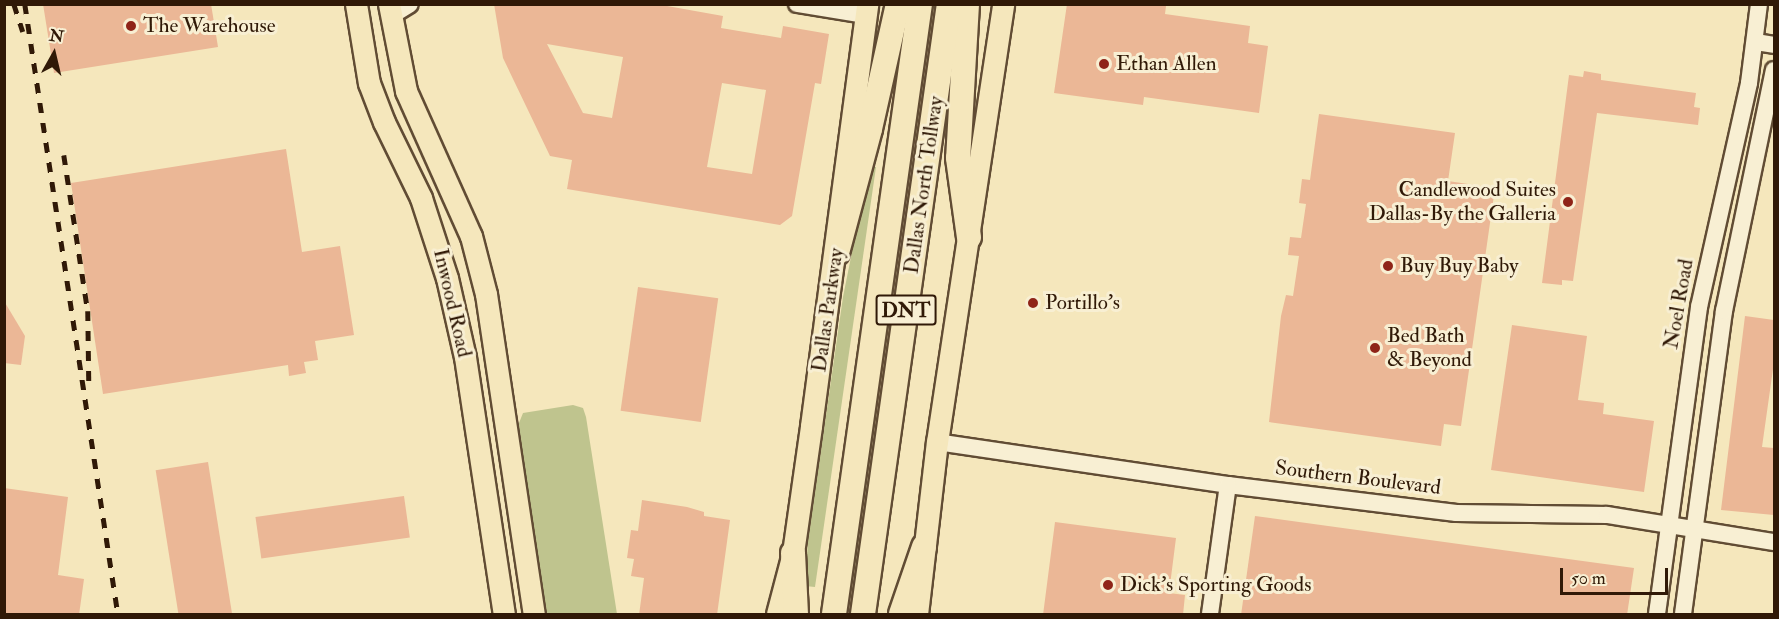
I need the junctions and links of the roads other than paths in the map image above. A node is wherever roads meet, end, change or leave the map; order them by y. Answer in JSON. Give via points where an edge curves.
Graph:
{"nodes":[{"id":1,"x":410,"y":4,"type":"edge"},
{"id":2,"x":797,"y":4,"type":"edge"},
{"id":3,"x":898,"y":4,"type":"edge"},
{"id":4,"x":921,"y":4,"type":"edge"},
{"id":5,"x":949,"y":4,"type":"edge"},
{"id":6,"x":967,"y":4,"type":"edge"},
{"id":7,"x":1003,"y":4,"type":"edge"},
{"id":8,"x":1759,"y":4,"type":"edge"},
{"id":9,"x":390,"y":10,"type":"edge"},
{"id":10,"x":866,"y":10,"type":"edge"},
{"id":11,"x":357,"y":14,"type":"edge"},
{"id":12,"x":1756,"y":42,"type":"junction"},
{"id":13,"x":1774,"y":45,"type":"edge"},
{"id":14,"x":1774,"y":70,"type":"edge"},
{"id":15,"x":969,"y":237,"type":"junction"},
{"id":16,"x":837,"y":253,"type":"junction"},
{"id":17,"x":1699,"y":307,"type":"junction"},
{"id":18,"x":1724,"y":311,"type":"junction"},
{"id":19,"x":501,"y":402,"type":"junction"},
{"id":20,"x":472,"y":407,"type":"junction"},
{"id":21,"x":937,"y":442,"type":"junction"},
{"id":22,"x":1228,"y":485,"type":"junction"},
{"id":23,"x":1671,"y":524,"type":"junction"},
{"id":24,"x":1694,"y":528,"type":"junction"},
{"id":25,"x":1774,"y":542,"type":"edge"},
{"id":26,"x":924,"y":547,"type":"junction"},
{"id":27,"x":793,"y":553,"type":"junction"},
{"id":28,"x":504,"y":615,"type":"edge"},
{"id":29,"x":534,"y":615,"type":"edge"},
{"id":30,"x":777,"y":615,"type":"edge"},
{"id":31,"x":796,"y":615,"type":"edge"},
{"id":32,"x":834,"y":615,"type":"edge"},
{"id":33,"x":862,"y":615,"type":"edge"},
{"id":34,"x":901,"y":615,"type":"edge"},
{"id":35,"x":917,"y":615,"type":"edge"},
{"id":36,"x":1210,"y":615,"type":"edge"},
{"id":37,"x":1657,"y":615,"type":"edge"},
{"id":38,"x":1683,"y":615,"type":"edge"}],
"edges":[{"from":1,"to":9,"type":"street"},
{"from":2,"to":10,"type":"street"},
{"from":3,"to":16,"type":"highway"},
{"from":4,"to":32,"type":"highway","name":"Dallas North Tollway","number":"DNT"},
{"from":5,"to":33,"type":"highway","name":"Dallas North Tollway","number":"DNT"},
{"from":6,"to":15,"type":"highway","via":[[957,158]]},
{"from":7,"to":15,"type":"main road"},
{"from":8,"to":12,"type":"street","name":"Noel Road"},
{"from":9,"to":11,"type":"main road"},
{"from":9,"to":19,"type":"main road","name":"Inwood Road","via":[[406,91],[471,236],[486,294]]},
{"from":10,"to":16,"type":"main road","name":"Dallas Parkway"},
{"from":11,"to":20,"type":"main road","name":"Inwood Road","via":[[369,82],[438,240],[465,357]]},
{"from":12,"to":13,"type":"street"},
{"from":12,"to":17,"type":"street","name":"Noel Road"},
{"from":14,"to":18,"type":"street"},
{"from":15,"to":21,"type":"main road"},
{"from":16,"to":27,"type":"main road","name":"Dallas Parkway"},
{"from":17,"to":18,"type":"street"},
{"from":17,"to":23,"type":"street","name":"Noel Road"},
{"from":18,"to":24,"type":"street"},
{"from":19,"to":20,"type":"main road"},
{"from":19,"to":29,"type":"main road","name":"Inwood Road"},
{"from":20,"to":28,"type":"main road","name":"Inwood Road"},
{"from":21,"to":22,"type":"street","name":"Southern Boulevard"},
{"from":21,"to":26,"type":"main road"},
{"from":22,"to":23,"type":"street","name":"Southern Boulevard","via":[[1456,513],[1607,515]]},
{"from":22,"to":36,"type":"street"},
{"from":23,"to":24,"type":"street","name":"Southern Boulevard"},
{"from":23,"to":37,"type":"street","name":"Noel Road"},
{"from":24,"to":25,"type":"street","name":"Southern Boulevard"},
{"from":24,"to":38,"type":"street"},
{"from":26,"to":34,"type":"highway"},
{"from":26,"to":35,"type":"main road"},
{"from":27,"to":30,"type":"main road","name":"Dallas Parkway"},
{"from":27,"to":31,"type":"highway"}]}
